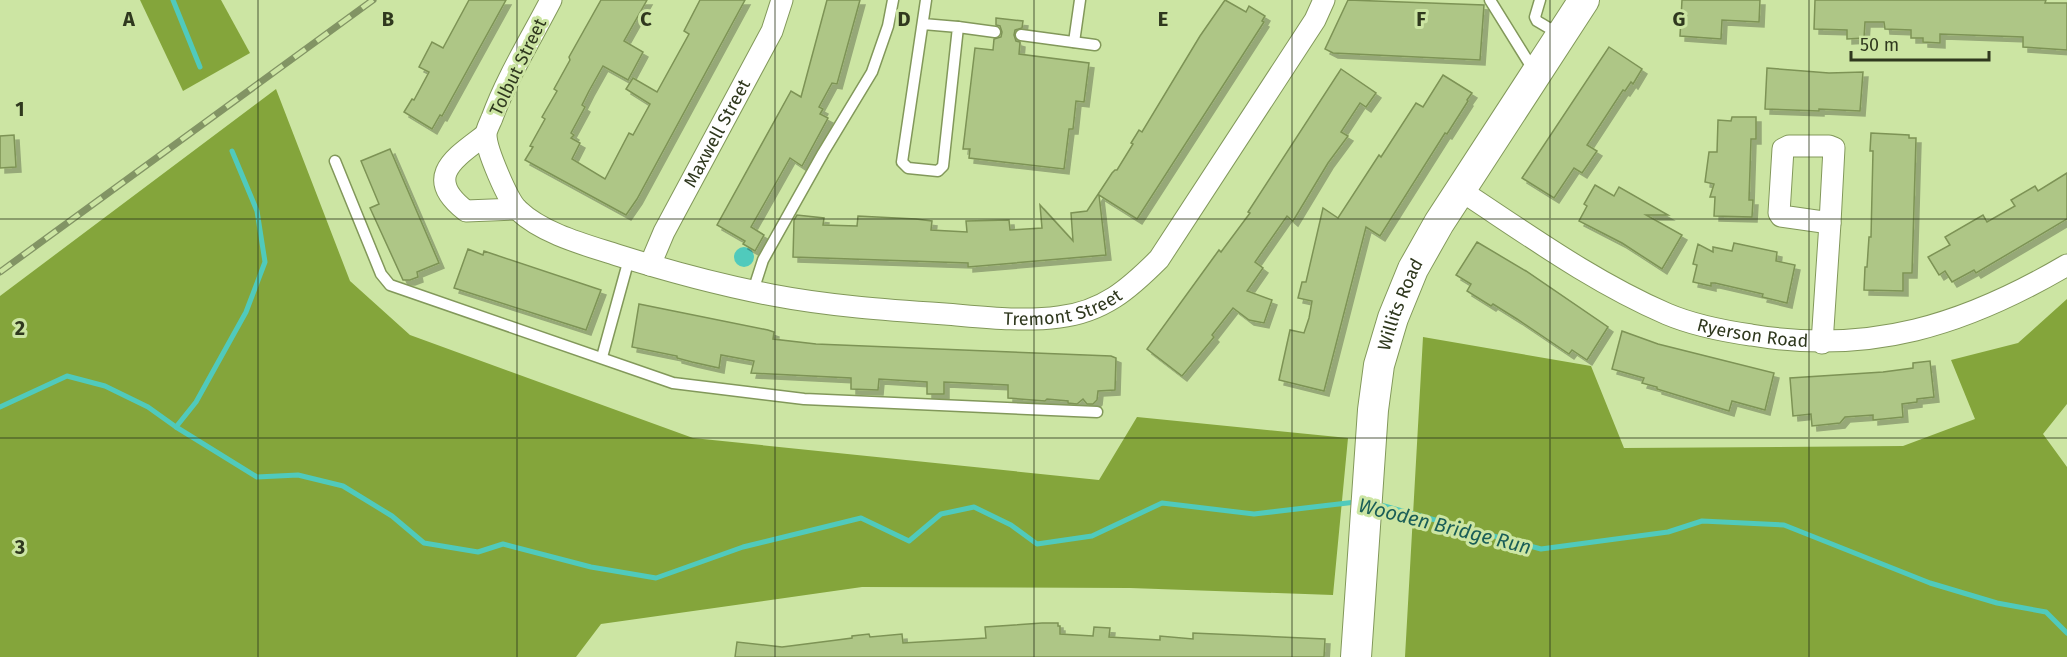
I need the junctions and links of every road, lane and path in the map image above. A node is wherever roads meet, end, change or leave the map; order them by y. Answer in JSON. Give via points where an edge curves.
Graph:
{"nodes":[{"id":1,"x":551,"y":0,"type":"edge"},
{"id":2,"x":782,"y":0,"type":"edge"},
{"id":3,"x":893,"y":0,"type":"edge"},
{"id":4,"x":926,"y":0,"type":"edge"},
{"id":5,"x":1080,"y":0,"type":"edge"},
{"id":6,"x":1324,"y":0,"type":"edge"},
{"id":7,"x":1490,"y":0,"type":"edge"},
{"id":8,"x":1540,"y":0,"type":"edge"},
{"id":9,"x":1584,"y":0,"type":"edge"},
{"id":10,"x":923,"y":24,"type":"junction"},
{"id":11,"x":958,"y":27,"type":"junction"},
{"id":12,"x":995,"y":32,"type":"dead end"},
{"id":13,"x":1021,"y":35,"type":"dead end"},
{"id":14,"x":1561,"y":36,"type":"junction"},
{"id":15,"x":1074,"y":42,"type":"junction"},
{"id":16,"x":1095,"y":45,"type":"dead end"},
{"id":17,"x":1536,"y":74,"type":"junction"},
{"id":18,"x":485,"y":135,"type":"junction"},
{"id":19,"x":334,"y":161,"type":"dead end"},
{"id":20,"x":1460,"y":190,"type":"junction"},
{"id":21,"x":517,"y":209,"type":"junction"},
{"id":22,"x":1830,"y":223,"type":"dead end"},
{"id":23,"x":629,"y":259,"type":"junction"},
{"id":24,"x":650,"y":265,"type":"junction"},
{"id":25,"x":2067,"y":265,"type":"edge"},
{"id":26,"x":753,"y":291,"type":"junction"},
{"id":27,"x":1822,"y":343,"type":"junction"},
{"id":28,"x":602,"y":357,"type":"junction"},
{"id":29,"x":1097,"y":412,"type":"dead end"},
{"id":30,"x":1356,"y":657,"type":"edge"}],
"edges":[{"from":1,"to":18,"type":"street","name":"Tolbut Street","via":[[498,101]]},
{"from":2,"to":24,"type":"street","name":"Maxwell Street","via":[[772,31]]},
{"from":3,"to":26,"type":"lane","via":[[872,72],[763,260]]},
{"from":4,"to":10,"type":"lane"},
{"from":5,"to":15,"type":"lane"},
{"from":6,"to":26,"type":"street","name":"Tremont Street","via":[[1315,20],[1159,259],[1116,298],[1060,317],[998,318],[858,308]]},
{"from":7,"to":17,"type":"lane"},
{"from":8,"to":14,"type":"lane","via":[[1537,21]]},
{"from":9,"to":14,"type":"street","name":"Willits Road"},
{"from":10,"to":11,"type":"lane"},
{"from":10,"to":11,"type":"lane","via":[[903,162],[908,168],[938,171],[943,166]]},
{"from":11,"to":12,"type":"lane"},
{"from":13,"to":15,"type":"lane"},
{"from":14,"to":17,"type":"street","name":"Willits Road"},
{"from":15,"to":16,"type":"lane"},
{"from":17,"to":20,"type":"street","name":"Willits Road"},
{"from":18,"to":21,"type":"street","name":"Tolbut Street","via":[[497,174]]},
{"from":18,"to":21,"type":"street","name":"Tolbut Street","via":[[449,164],[445,175],[448,192],[466,211]]},
{"from":19,"to":28,"type":"lane","via":[[381,274],[390,285]]},
{"from":20,"to":27,"type":"street","name":"Ryerson Road","via":[[1618,291],[1669,315],[1725,331]]},
{"from":20,"to":30,"type":"street","name":"Willits Road","via":[[1413,269],[1379,365]]},
{"from":21,"to":23,"type":"street","name":"Tolbut Street","via":[[560,235]]},
{"from":22,"to":27,"type":"street"},
{"from":23,"to":24,"type":"street","name":"Tolbut Street"},
{"from":23,"to":28,"type":"lane"},
{"from":24,"to":26,"type":"street","name":"Tremont Street"},
{"from":25,"to":27,"type":"street","name":"Ryerson Road","via":[[1968,315],[1894,335]]},
{"from":28,"to":29,"type":"lane","via":[[673,383],[804,399]]}]}
